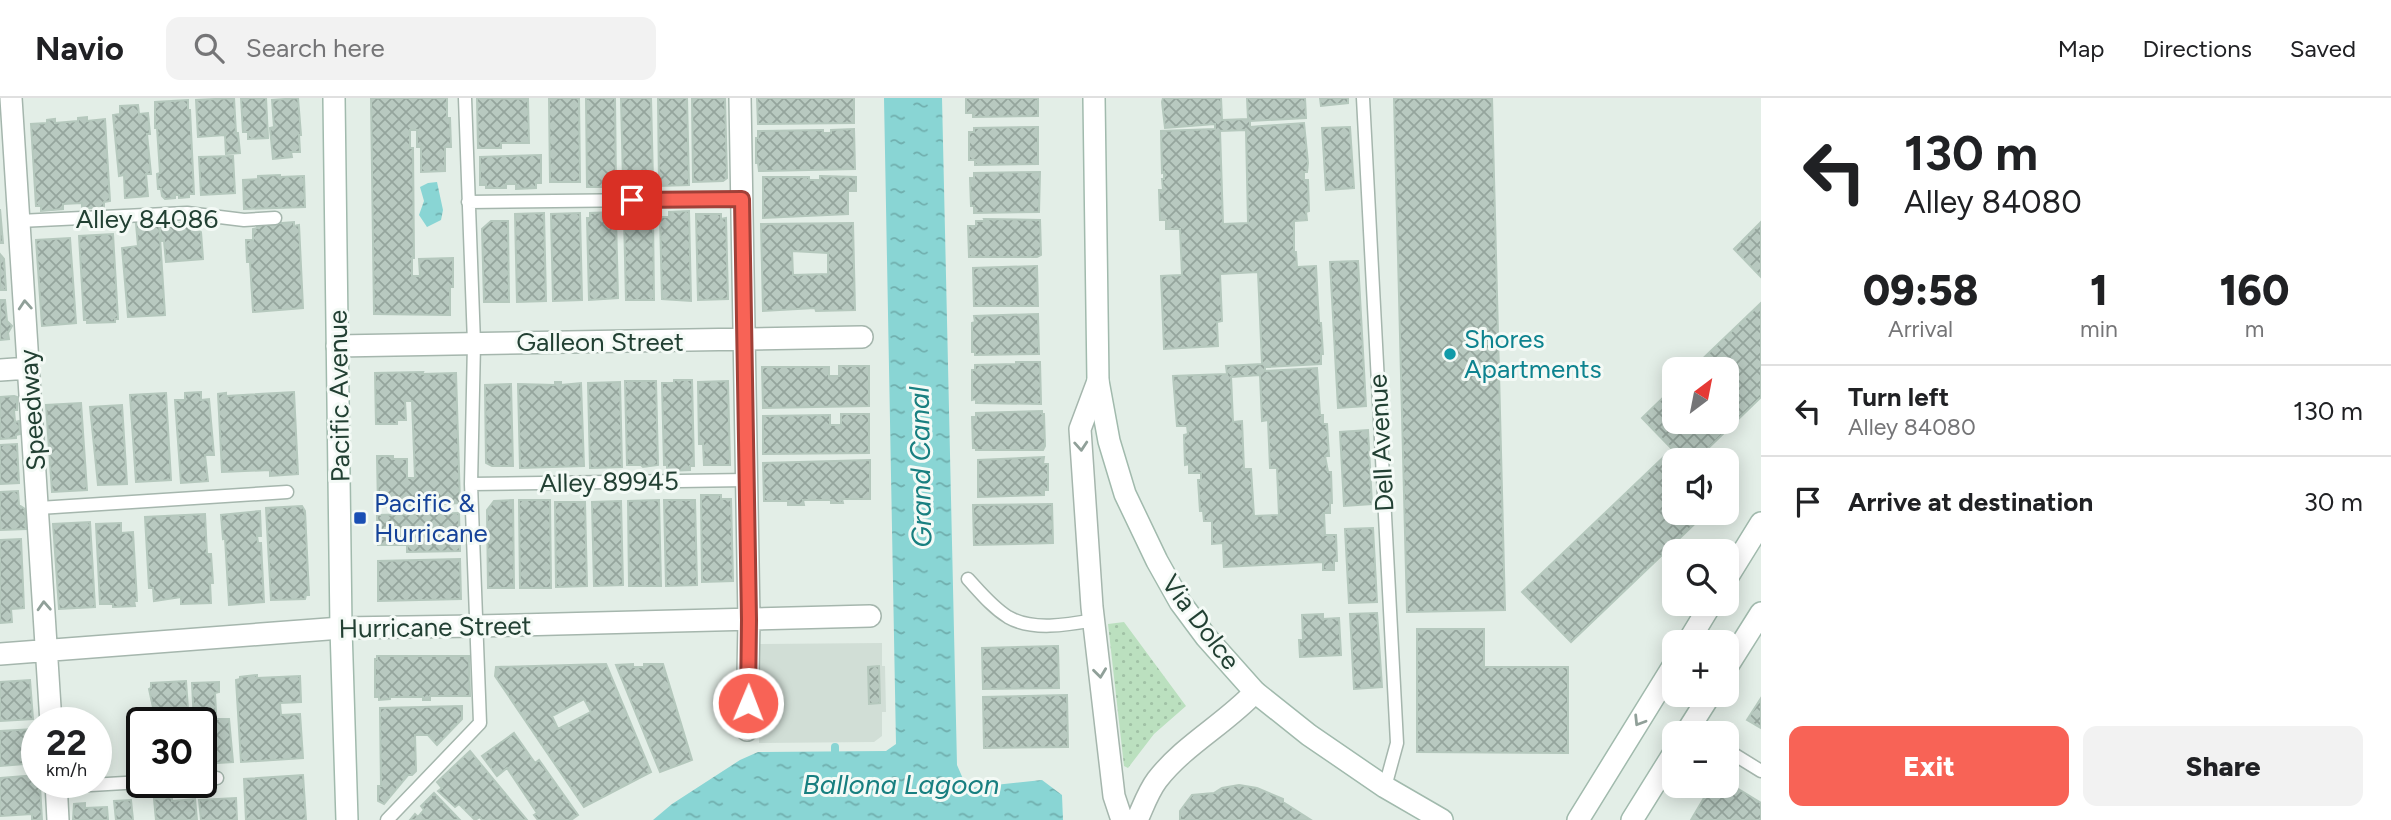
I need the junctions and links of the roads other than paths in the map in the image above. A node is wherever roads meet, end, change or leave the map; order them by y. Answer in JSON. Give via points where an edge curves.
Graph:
{"nodes":[{"id":1,"x":11,"y":98,"type":"edge"},
{"id":2,"x":334,"y":98,"type":"edge"},
{"id":3,"x":465,"y":98,"type":"edge"},
{"id":4,"x":740,"y":98,"type":"edge"},
{"id":5,"x":1094,"y":98,"type":"edge"},
{"id":6,"x":1363,"y":98,"type":"edge"},
{"id":7,"x":742,"y":199,"type":"junction"},
{"id":8,"x":468,"y":202,"type":"junction"},
{"id":9,"x":275,"y":218,"type":"dead end"},
{"id":10,"x":19,"y":221,"type":"junction"},
{"id":11,"x":862,"y":337,"type":"dead end"},
{"id":12,"x":746,"y":340,"type":"junction"},
{"id":13,"x":474,"y":343,"type":"junction"},
{"id":14,"x":337,"y":346,"type":"junction"},
{"id":15,"x":29,"y":368,"type":"junction"},
{"id":16,"x":0,"y":370,"type":"edge"},
{"id":17,"x":1098,"y":381,"type":"junction"},
{"id":18,"x":747,"y":480,"type":"junction"},
{"id":19,"x":471,"y":484,"type":"junction"},
{"id":20,"x":287,"y":492,"type":"dead end"},
{"id":21,"x":39,"y":508,"type":"junction"},
{"id":22,"x":1761,"y":523,"type":"edge"},
{"id":23,"x":1739,"y":559,"type":"edge"},
{"id":24,"x":968,"y":579,"type":"dead end"},
{"id":25,"x":1761,"y":612,"type":"edge"},
{"id":26,"x":870,"y":616,"type":"dead end"},
{"id":27,"x":749,"y":620,"type":"junction"},
{"id":28,"x":1094,"y":620,"type":"junction"},
{"id":29,"x":476,"y":626,"type":"junction"},
{"id":30,"x":341,"y":628,"type":"junction"},
{"id":31,"x":1739,"y":648,"type":"edge"},
{"id":32,"x":46,"y":651,"type":"junction"},
{"id":33,"x":0,"y":654,"type":"edge"},
{"id":34,"x":1662,"y":684,"type":"edge"},
{"id":35,"x":1255,"y":692,"type":"junction"},
{"id":36,"x":50,"y":707,"type":"edge"},
{"id":37,"x":747,"y":730,"type":"dead end"},
{"id":38,"x":1739,"y":757,"type":"edge"},
{"id":39,"x":1761,"y":771,"type":"edge"},
{"id":40,"x":1662,"y":772,"type":"edge"},
{"id":41,"x":1385,"y":787,"type":"junction"},
{"id":42,"x":57,"y":798,"type":"edge"},
{"id":43,"x":58,"y":820,"type":"edge"},
{"id":44,"x":347,"y":820,"type":"edge"},
{"id":45,"x":387,"y":820,"type":"edge"},
{"id":46,"x":1122,"y":820,"type":"edge"},
{"id":47,"x":1137,"y":820,"type":"edge"},
{"id":48,"x":1442,"y":820,"type":"edge"},
{"id":49,"x":1578,"y":820,"type":"edge"},
{"id":50,"x":1632,"y":820,"type":"edge"}],
"edges":[{"from":1,"to":10,"type":"street","name":"Speedway"},
{"from":2,"to":14,"type":"street","name":"Pacific Avenue"},
{"from":3,"to":8,"type":"lane"},
{"from":4,"to":7,"type":"street"},
{"from":5,"to":17,"type":"street","name":"Via Dolce"},
{"from":6,"to":41,"type":"lane","name":"Dell Avenue","via":[[1397,743]]},
{"from":7,"to":8,"type":"lane"},
{"from":7,"to":12,"type":"street"},
{"from":8,"to":13,"type":"lane"},
{"from":9,"to":10,"type":"lane","name":"Alley 84086","via":[[244,220],[187,213]]},
{"from":15,"to":10,"type":"street","name":"Speedway","one_way":true},
{"from":11,"to":12,"type":"street","name":"Galleon Street"},
{"from":12,"to":13,"type":"street","name":"Galleon Street"},
{"from":12,"to":18,"type":"street"},
{"from":13,"to":14,"type":"street","name":"Galleon Street"},
{"from":13,"to":19,"type":"lane"},
{"from":14,"to":30,"type":"street","name":"Pacific Avenue"},
{"from":15,"to":16,"type":"street"},
{"from":15,"to":21,"type":"street","name":"Speedway"},
{"from":17,"to":28,"type":"street","name":"Via Dolce","one_way":true,"via":[[1080,429]]},
{"from":17,"to":35,"type":"street","name":"Via Dolce","via":[[1125,494],[1157,561],[1206,637]]},
{"from":18,"to":19,"type":"lane","name":"Alley 89945"},
{"from":18,"to":27,"type":"street"},
{"from":19,"to":29,"type":"lane"},
{"from":20,"to":21,"type":"lane"},
{"from":32,"to":21,"type":"street","name":"Speedway","one_way":true},
{"from":22,"to":23,"type":"street"},
{"from":24,"to":28,"type":"lane","via":[[1009,618],[1034,625]]},
{"from":25,"to":31,"type":"street"},
{"from":26,"to":27,"type":"street","name":"Hurricane Street"},
{"from":27,"to":29,"type":"street","name":"Hurricane Street"},
{"from":27,"to":37,"type":"street"},
{"from":28,"to":46,"type":"street","name":"Via Dolce","one_way":true,"via":[[1114,796]]},
{"from":29,"to":30,"type":"street","name":"Hurricane Street"},
{"from":29,"to":45,"type":"lane","via":[[480,723]]},
{"from":30,"to":32,"type":"street","name":"Hurricane Street"},
{"from":30,"to":44,"type":"street","name":"Pacific Avenue"},
{"from":32,"to":33,"type":"street","name":"Hurricane Street"},
{"from":32,"to":36,"type":"street","name":"Speedway"},
{"from":34,"to":49,"type":"street","one_way":true},
{"from":35,"to":41,"type":"street"},
{"from":35,"to":47,"type":"street","name":"Via Dolce","via":[[1172,762],[1154,783]]},
{"from":38,"to":39,"type":"lane"},
{"from":40,"to":50,"type":"street"},
{"from":41,"to":48,"type":"street"},
{"from":42,"to":43,"type":"street"}]}
